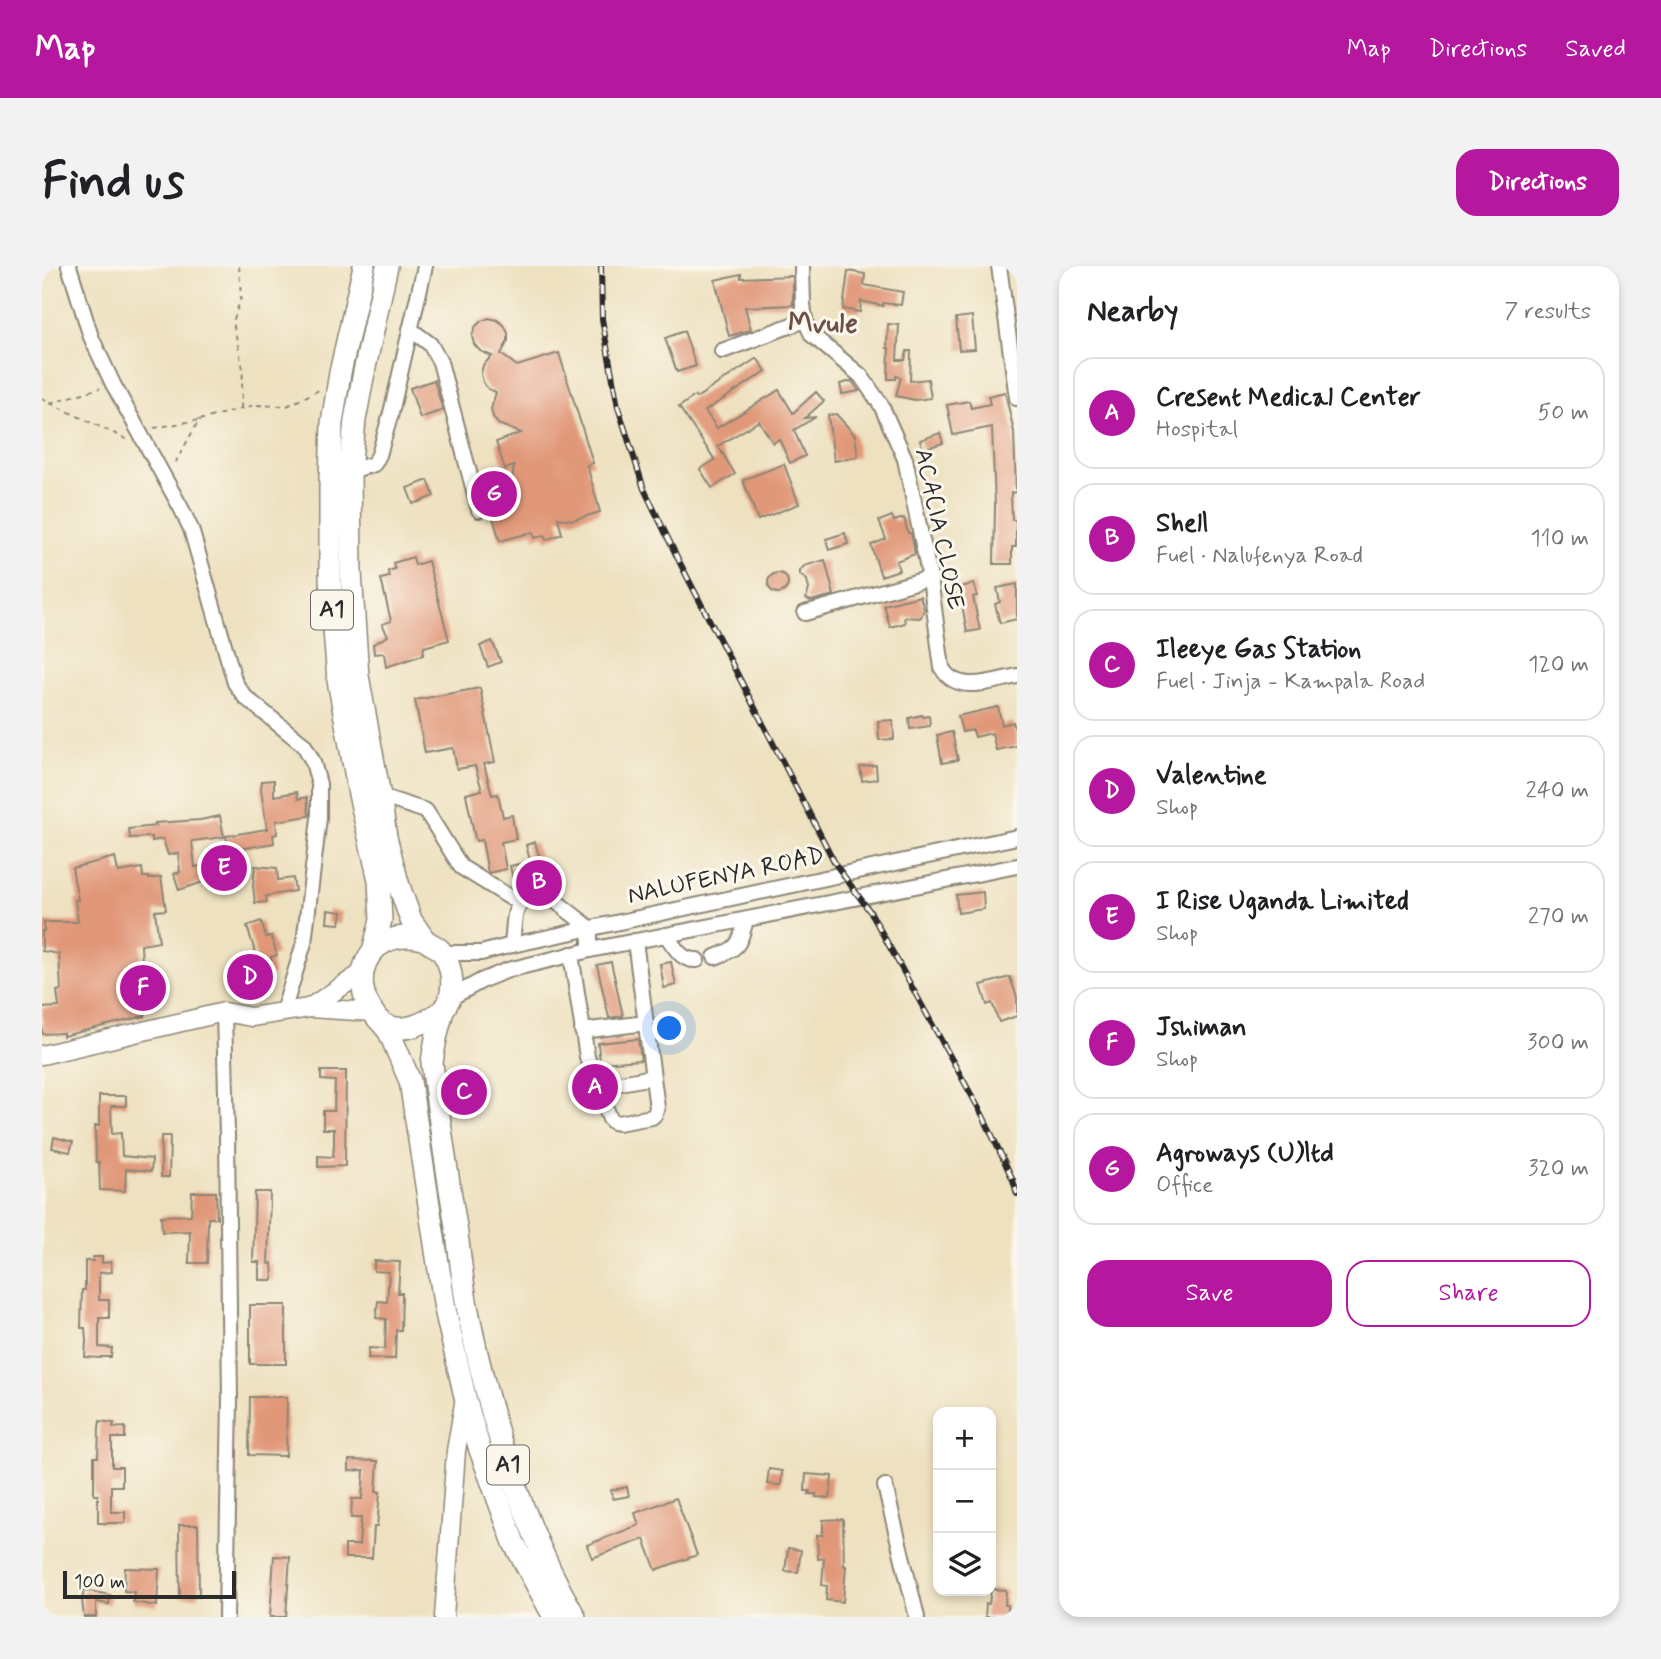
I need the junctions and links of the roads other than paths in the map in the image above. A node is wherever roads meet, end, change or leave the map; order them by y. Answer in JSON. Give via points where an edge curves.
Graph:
{"nodes":[{"id":1,"x":69,"y":266,"type":"edge"},
{"id":2,"x":364,"y":266,"type":"edge"},
{"id":3,"x":387,"y":266,"type":"edge"},
{"id":4,"x":425,"y":266,"type":"edge"},
{"id":5,"x":802,"y":266,"type":"edge"},
{"id":6,"x":999,"y":266,"type":"edge"},
{"id":7,"x":805,"y":320,"type":"junction"},
{"id":8,"x":411,"y":329,"type":"junction"},
{"id":9,"x":722,"y":351,"type":"dead end"},
{"id":10,"x":1017,"y":398,"type":"edge"},
{"id":11,"x":350,"y":471,"type":"junction"},
{"id":12,"x":480,"y":510,"type":"dead end"},
{"id":13,"x":930,"y":578,"type":"junction"},
{"id":14,"x":805,"y":613,"type":"dead end"},
{"id":15,"x":1017,"y":676,"type":"edge"},
{"id":16,"x":380,"y":796,"type":"junction"},
{"id":17,"x":1017,"y":837,"type":"edge"},
{"id":18,"x":1017,"y":866,"type":"edge"},
{"id":19,"x":519,"y":903,"type":"junction"},
{"id":20,"x":746,"y":920,"type":"junction"},
{"id":21,"x":590,"y":928,"type":"junction"},
{"id":22,"x":666,"y":935,"type":"junction"},
{"id":23,"x":424,"y":939,"type":"junction"},
{"id":24,"x":635,"y":941,"type":"junction"},
{"id":25,"x":512,"y":944,"type":"junction"},
{"id":26,"x":590,"y":950,"type":"junction"},
{"id":27,"x":373,"y":951,"type":"junction"},
{"id":28,"x":443,"y":953,"type":"junction"},
{"id":29,"x":571,"y":954,"type":"junction"},
{"id":30,"x":715,"y":957,"type":"dead end"},
{"id":31,"x":697,"y":960,"type":"dead end"},
{"id":32,"x":362,"y":973,"type":"junction"},
{"id":33,"x":447,"y":1004,"type":"junction"},
{"id":34,"x":309,"y":1008,"type":"junction"},
{"id":35,"x":224,"y":1012,"type":"junction"},
{"id":36,"x":283,"y":1012,"type":"junction"},
{"id":37,"x":377,"y":1017,"type":"junction"},
{"id":38,"x":646,"y":1023,"type":"junction"},
{"id":39,"x":582,"y":1031,"type":"junction"},
{"id":40,"x":42,"y":1055,"type":"edge"},
{"id":41,"x":653,"y":1077,"type":"junction"},
{"id":42,"x":598,"y":1087,"type":"junction"},
{"id":43,"x":465,"y":1396,"type":"junction"},
{"id":44,"x":885,"y":1486,"type":"dead end"},
{"id":45,"x":226,"y":1617,"type":"edge"},
{"id":46,"x":444,"y":1617,"type":"edge"},
{"id":47,"x":554,"y":1617,"type":"edge"},
{"id":48,"x":575,"y":1617,"type":"edge"},
{"id":49,"x":917,"y":1617,"type":"edge"}],
"edges":[{"from":1,"to":36,"type":"street","via":[[91,337],[191,529],[235,683],[245,697],[304,745],[313,762],[319,784],[319,818],[304,943]]},
{"from":2,"to":27,"type":"highway","number":"A1","via":[[331,434],[330,579],[338,680],[379,880],[382,920]]},
{"from":3,"to":11,"type":"highway","number":"A1","via":[[355,420]]},
{"from":4,"to":8,"type":"street"},
{"from":5,"to":7,"type":"street"},
{"from":6,"to":10,"type":"street"},
{"from":7,"to":9,"type":"street"},
{"from":7,"to":13,"type":"street","name":"ACACIA CLOSE","via":[[812,335],[861,376],[881,405],[905,459]]},
{"from":8,"to":11,"type":"street","via":[[379,455],[374,464]]},
{"from":8,"to":12,"type":"street","via":[[430,344],[440,362]]},
{"from":11,"to":16,"type":"highway","number":"A1","via":[[358,676]]},
{"from":13,"to":14,"type":"street"},
{"from":13,"to":15,"type":"street","name":"ACACIA CLOSE","via":[[945,675],[962,684]]},
{"from":16,"to":19,"type":"street","via":[[426,811],[461,867]]},
{"from":16,"to":23,"type":"highway","number":"A1","via":[[398,883],[411,920]]},
{"from":17,"to":21,"type":"street","name":"NALUFENYA ROAD"},
{"from":18,"to":20,"type":"street","name":"NALUFENYA ROAD"},
{"from":19,"to":21,"type":"street","via":[[549,896]]},
{"from":19,"to":25,"type":"street"},
{"from":20,"to":22,"type":"street","name":"NALUFENYA ROAD"},
{"from":20,"to":30,"type":"street","via":[[736,947]]},
{"from":21,"to":25,"type":"street","name":"NALUFENYA ROAD"},
{"from":21,"to":26,"type":"street"},
{"from":22,"to":24,"type":"street","name":"NALUFENYA ROAD"},
{"from":22,"to":31,"type":"street","via":[[684,958]]},
{"from":23,"to":27,"type":"highway","via":[[399,937]]},
{"from":23,"to":28,"type":"highway","number":"A1"},
{"from":24,"to":26,"type":"street","name":"NALUFENYA ROAD"},
{"from":24,"to":38,"type":"street"},
{"from":25,"to":28,"type":"street","name":"NALUFENYA ROAD","via":[[481,953]]},
{"from":26,"to":29,"type":"street","name":"NALUFENYA ROAD"},
{"from":27,"to":32,"type":"highway","number":"A1"},
{"from":28,"to":33,"type":"highway","number":"A1","via":[[452,981]]},
{"from":29,"to":33,"type":"street","name":"NALUFENYA ROAD","via":[[482,980]]},
{"from":29,"to":39,"type":"street"},
{"from":32,"to":34,"type":"main road"},
{"from":32,"to":37,"type":"highway","number":"A1","via":[[366,1000]]},
{"from":33,"to":37,"type":"highway","via":[[421,1025],[396,1028]]},
{"from":33,"to":48,"type":"highway","number":"A1","via":[[432,1063],[466,1304],[513,1482],[533,1535]]},
{"from":34,"to":36,"type":"main road"},
{"from":34,"to":37,"type":"main road"},
{"from":35,"to":36,"type":"main road","via":[[251,1017]]},
{"from":35,"to":40,"type":"main road"},
{"from":35,"to":45,"type":"street","via":[[230,1399]]},
{"from":37,"to":43,"type":"highway","number":"A1","via":[[410,1082],[445,1309]]},
{"from":38,"to":39,"type":"street"},
{"from":38,"to":41,"type":"street"},
{"from":39,"to":42,"type":"street"},
{"from":41,"to":42,"type":"street"},
{"from":41,"to":42,"type":"street","via":[[657,1108],[652,1118],[613,1122]]},
{"from":43,"to":46,"type":"main road","via":[[456,1451]]},
{"from":43,"to":47,"type":"highway","number":"A1","via":[[514,1543]]},
{"from":44,"to":49,"type":"street"}]}
